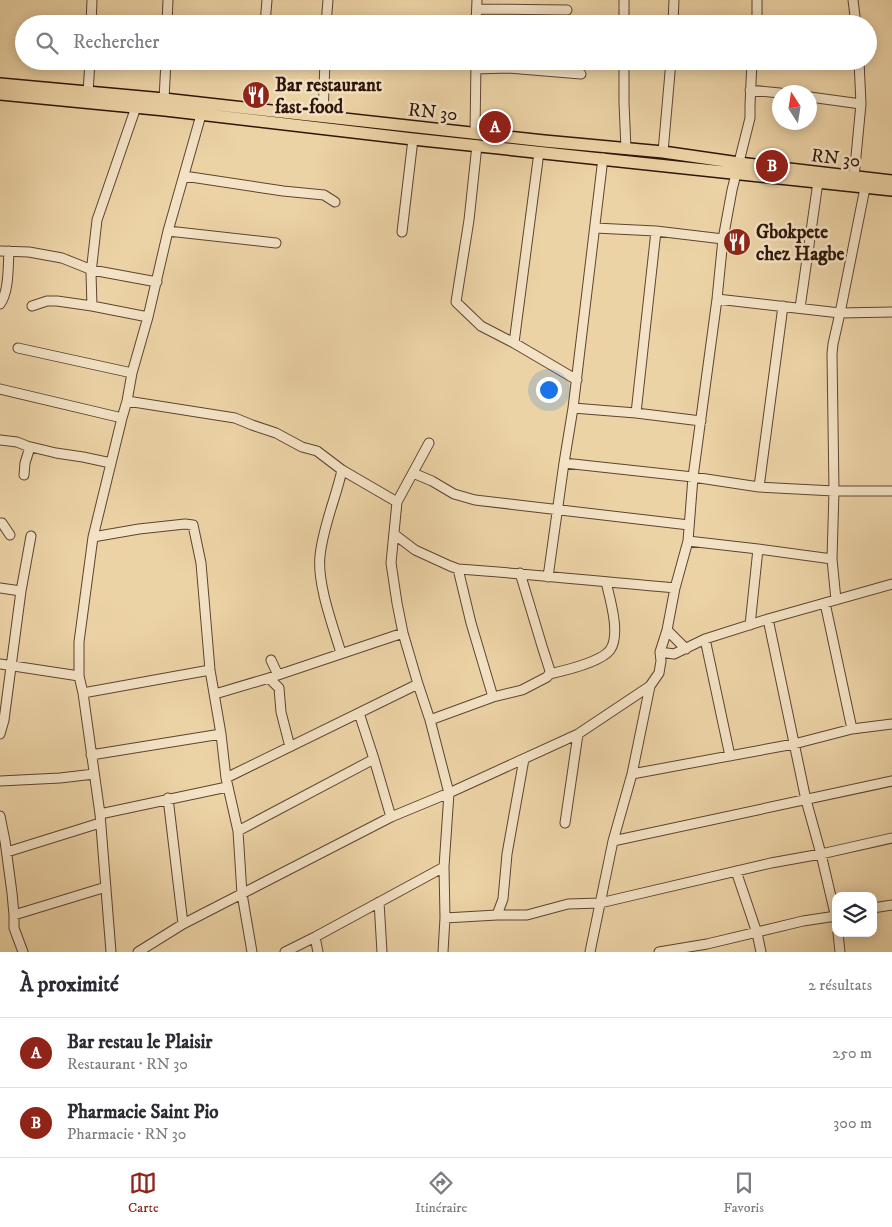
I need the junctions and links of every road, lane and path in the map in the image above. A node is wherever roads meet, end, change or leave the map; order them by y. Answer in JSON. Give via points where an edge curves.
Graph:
{"nodes":[{"id":1,"x":92,"y":0,"type":"edge"},
{"id":2,"x":168,"y":0,"type":"edge"},
{"id":3,"x":267,"y":0,"type":"edge"},
{"id":4,"x":328,"y":0,"type":"edge"},
{"id":5,"x":624,"y":0,"type":"edge"},
{"id":6,"x":674,"y":0,"type":"edge"},
{"id":7,"x":758,"y":0,"type":"edge"},
{"id":8,"x":853,"y":0,"type":"edge"},
{"id":9,"x":477,"y":5,"type":"edge"},
{"id":10,"x":567,"y":10,"type":"dead end"},
{"id":11,"x":91,"y":15,"type":"edge"},
{"id":12,"x":167,"y":15,"type":"edge"},
{"id":13,"x":265,"y":15,"type":"edge"},
{"id":14,"x":327,"y":15,"type":"edge"},
{"id":15,"x":624,"y":15,"type":"edge"},
{"id":16,"x":673,"y":15,"type":"edge"},
{"id":17,"x":757,"y":15,"type":"edge"},
{"id":18,"x":855,"y":15,"type":"edge"},
{"id":19,"x":89,"y":70,"type":"edge"},
{"id":20,"x":166,"y":70,"type":"edge"},
{"id":21,"x":325,"y":70,"type":"edge"},
{"id":22,"x":476,"y":70,"type":"edge"},
{"id":23,"x":532,"y":70,"type":"edge"},
{"id":24,"x":624,"y":70,"type":"edge"},
{"id":25,"x":670,"y":70,"type":"edge"},
{"id":26,"x":751,"y":70,"type":"edge"},
{"id":27,"x":859,"y":70,"type":"edge"},
{"id":28,"x":581,"y":74,"type":"dead end"},
{"id":29,"x":0,"y":84,"type":"edge"},
{"id":30,"x":750,"y":90,"type":"junction"},
{"id":31,"x":88,"y":93,"type":"junction"},
{"id":32,"x":772,"y":93,"type":"edge"},
{"id":33,"x":0,"y":94,"type":"edge"},
{"id":34,"x":817,"y":98,"type":"edge"},
{"id":35,"x":164,"y":99,"type":"junction"},
{"id":36,"x":861,"y":104,"type":"junction"},
{"id":37,"x":136,"y":107,"type":"junction"},
{"id":38,"x":201,"y":115,"type":"junction"},
{"id":39,"x":323,"y":116,"type":"junction"},
{"id":40,"x":475,"y":133,"type":"junction"},
{"id":41,"x":413,"y":139,"type":"junction"},
{"id":42,"x":477,"y":145,"type":"junction"},
{"id":43,"x":626,"y":149,"type":"junction"},
{"id":44,"x":539,"y":152,"type":"junction"},
{"id":45,"x":663,"y":152,"type":"junction"},
{"id":46,"x":603,"y":158,"type":"junction"},
{"id":47,"x":738,"y":168,"type":"junction"},
{"id":48,"x":184,"y":176,"type":"junction"},
{"id":49,"x":854,"y":177,"type":"junction"},
{"id":50,"x":892,"y":181,"type":"edge"},
{"id":51,"x":818,"y":182,"type":"junction"},
{"id":52,"x":864,"y":188,"type":"junction"},
{"id":53,"x":892,"y":190,"type":"edge"},
{"id":54,"x":335,"y":202,"type":"dead end"},
{"id":55,"x":595,"y":228,"type":"junction"},
{"id":56,"x":168,"y":231,"type":"junction"},
{"id":57,"x":402,"y":232,"type":"dead end"},
{"id":58,"x":656,"y":232,"type":"junction"},
{"id":59,"x":723,"y":239,"type":"junction"},
{"id":60,"x":276,"y":243,"type":"dead end"},
{"id":61,"x":4,"y":251,"type":"edge"},
{"id":62,"x":92,"y":270,"type":"junction"},
{"id":63,"x":157,"y":282,"type":"junction"},
{"id":64,"x":716,"y":299,"type":"junction"},
{"id":65,"x":0,"y":304,"type":"edge"},
{"id":66,"x":32,"y":306,"type":"dead end"},
{"id":67,"x":92,"y":306,"type":"junction"},
{"id":68,"x":783,"y":306,"type":"junction"},
{"id":69,"x":800,"y":308,"type":"junction"},
{"id":70,"x":892,"y":312,"type":"edge"},
{"id":71,"x":840,"y":313,"type":"junction"},
{"id":72,"x":148,"y":317,"type":"junction"},
{"id":73,"x":514,"y":343,"type":"junction"},
{"id":74,"x":18,"y":348,"type":"dead end"},
{"id":75,"x":132,"y":373,"type":"junction"},
{"id":76,"x":577,"y":380,"type":"junction"},
{"id":77,"x":0,"y":389,"type":"edge"},
{"id":78,"x":128,"y":401,"type":"junction"},
{"id":79,"x":573,"y":408,"type":"junction"},
{"id":80,"x":636,"y":413,"type":"junction"},
{"id":81,"x":122,"y":418,"type":"junction"},
{"id":82,"x":701,"y":421,"type":"junction"},
{"id":83,"x":0,"y":440,"type":"edge"},
{"id":84,"x":429,"y":443,"type":"dead end"},
{"id":85,"x":30,"y":447,"type":"junction"},
{"id":86,"x":111,"y":463,"type":"junction"},
{"id":87,"x":564,"y":463,"type":"junction"},
{"id":88,"x":342,"y":470,"type":"junction"},
{"id":89,"x":413,"y":473,"type":"junction"},
{"id":90,"x":24,"y":475,"type":"dead end"},
{"id":91,"x":694,"y":478,"type":"junction"},
{"id":92,"x":759,"y":488,"type":"junction"},
{"id":93,"x":834,"y":491,"type":"junction"},
{"id":94,"x":892,"y":491,"type":"edge"},
{"id":95,"x":397,"y":502,"type":"junction"},
{"id":96,"x":558,"y":509,"type":"junction"},
{"id":97,"x":0,"y":523,"type":"edge"},
{"id":98,"x":690,"y":525,"type":"junction"},
{"id":99,"x":394,"y":534,"type":"junction"},
{"id":100,"x":10,"y":535,"type":"dead end"},
{"id":101,"x":31,"y":536,"type":"dead end"},
{"id":102,"x":93,"y":537,"type":"junction"},
{"id":103,"x":688,"y":541,"type":"junction"},
{"id":104,"x":758,"y":549,"type":"junction"},
{"id":105,"x":832,"y":559,"type":"junction"},
{"id":106,"x":458,"y":569,"type":"junction"},
{"id":107,"x":520,"y":573,"type":"junction"},
{"id":108,"x":548,"y":577,"type":"junction"},
{"id":109,"x":606,"y":582,"type":"junction"},
{"id":110,"x":892,"y":584,"type":"edge"},
{"id":111,"x":0,"y":588,"type":"edge"},
{"id":112,"x":675,"y":588,"type":"junction"},
{"id":113,"x":20,"y":591,"type":"junction"},
{"id":114,"x":836,"y":600,"type":"junction"},
{"id":115,"x":825,"y":603,"type":"junction"},
{"id":116,"x":768,"y":619,"type":"junction"},
{"id":117,"x":750,"y":625,"type":"junction"},
{"id":118,"x":667,"y":630,"type":"junction"},
{"id":119,"x":403,"y":633,"type":"junction"},
{"id":120,"x":705,"y":639,"type":"junction"},
{"id":121,"x":686,"y":649,"type":"junction"},
{"id":122,"x":660,"y":652,"type":"junction"},
{"id":123,"x":341,"y":654,"type":"junction"},
{"id":124,"x":271,"y":660,"type":"dead end"},
{"id":125,"x":0,"y":664,"type":"edge"},
{"id":126,"x":11,"y":666,"type":"junction"},
{"id":127,"x":210,"y":670,"type":"junction"},
{"id":128,"x":551,"y":674,"type":"junction"},
{"id":129,"x":277,"y":675,"type":"junction"},
{"id":130,"x":79,"y":676,"type":"junction"},
{"id":131,"x":418,"y":684,"type":"junction"},
{"id":132,"x":650,"y":686,"type":"junction"},
{"id":133,"x":279,"y":688,"type":"junction"},
{"id":134,"x":82,"y":693,"type":"junction"},
{"id":135,"x":215,"y":694,"type":"junction"},
{"id":136,"x":493,"y":697,"type":"junction"},
{"id":137,"x":359,"y":713,"type":"junction"},
{"id":138,"x":430,"y":720,"type":"junction"},
{"id":139,"x":892,"y":724,"type":"edge"},
{"id":140,"x":852,"y":729,"type":"junction"},
{"id":141,"x":0,"y":734,"type":"edge"},
{"id":142,"x":221,"y":734,"type":"junction"},
{"id":143,"x":578,"y":734,"type":"junction"},
{"id":144,"x":794,"y":744,"type":"junction"},
{"id":145,"x":290,"y":747,"type":"junction"},
{"id":146,"x":91,"y":755,"type":"junction"},
{"id":147,"x":730,"y":756,"type":"junction"},
{"id":148,"x":374,"y":759,"type":"junction"},
{"id":149,"x":524,"y":759,"type":"junction"},
{"id":150,"x":94,"y":774,"type":"junction"},
{"id":151,"x":632,"y":774,"type":"junction"},
{"id":152,"x":0,"y":781,"type":"edge"},
{"id":153,"x":892,"y":781,"type":"edge"},
{"id":154,"x":226,"y":782,"type":"junction"},
{"id":155,"x":449,"y":792,"type":"junction"},
{"id":156,"x":168,"y":798,"type":"junction"},
{"id":157,"x":806,"y":800,"type":"junction"},
{"id":158,"x":100,"y":814,"type":"junction"},
{"id":159,"x":0,"y":816,"type":"edge"},
{"id":160,"x":391,"y":817,"type":"junction"},
{"id":161,"x":100,"y":823,"type":"junction"},
{"id":162,"x":565,"y":823,"type":"dead end"},
{"id":163,"x":238,"y":831,"type":"junction"},
{"id":164,"x":892,"y":838,"type":"edge"},
{"id":165,"x":613,"y":841,"type":"junction"},
{"id":166,"x":7,"y":852,"type":"junction"},
{"id":167,"x":821,"y":854,"type":"junction"},
{"id":168,"x":444,"y":867,"type":"junction"},
{"id":169,"x":736,"y":871,"type":"junction"},
{"id":170,"x":106,"y":887,"type":"junction"},
{"id":171,"x":242,"y":894,"type":"junction"},
{"id":172,"x":832,"y":900,"type":"edge"},
{"id":173,"x":379,"y":902,"type":"junction"},
{"id":174,"x":600,"y":903,"type":"junction"},
{"id":175,"x":892,"y":905,"type":"edge"},
{"id":176,"x":877,"y":907,"type":"edge"},
{"id":177,"x":14,"y":915,"type":"junction"},
{"id":178,"x":497,"y":915,"type":"junction"},
{"id":179,"x":832,"y":917,"type":"edge"},
{"id":180,"x":445,"y":918,"type":"junction"},
{"id":181,"x":183,"y":924,"type":"junction"},
{"id":182,"x":757,"y":933,"type":"junction"},
{"id":183,"x":315,"y":937,"type":"junction"},
{"id":184,"x":838,"y":937,"type":"edge"},
{"id":185,"x":708,"y":948,"type":"edge"},
{"id":186,"x":23,"y":952,"type":"edge"},
{"id":187,"x":111,"y":952,"type":"edge"},
{"id":188,"x":138,"y":952,"type":"edge"},
{"id":189,"x":252,"y":952,"type":"edge"},
{"id":190,"x":285,"y":952,"type":"edge"},
{"id":191,"x":318,"y":952,"type":"edge"},
{"id":192,"x":382,"y":952,"type":"edge"},
{"id":193,"x":443,"y":952,"type":"edge"},
{"id":194,"x":590,"y":952,"type":"edge"},
{"id":195,"x":659,"y":952,"type":"edge"},
{"id":196,"x":761,"y":952,"type":"edge"},
{"id":197,"x":840,"y":952,"type":"edge"}],
"edges":[{"from":1,"to":11,"type":"street"},
{"from":2,"to":12,"type":"street"},
{"from":3,"to":13,"type":"street"},
{"from":4,"to":14,"type":"street"},
{"from":5,"to":15,"type":"street"},
{"from":6,"to":16,"type":"street"},
{"from":7,"to":17,"type":"street"},
{"from":8,"to":18,"type":"street"},
{"from":9,"to":10,"type":"street"},
{"from":19,"to":31,"type":"street"},
{"from":20,"to":35,"type":"street"},
{"from":21,"to":39,"type":"street"},
{"from":22,"to":40,"type":"street"},
{"from":23,"to":28,"type":"street"},
{"from":24,"to":43,"type":"street"},
{"from":25,"to":45,"type":"street"},
{"from":26,"to":30,"type":"street"},
{"from":27,"to":36,"type":"street"},
{"from":29,"to":31,"type":"main road","name":"RN 30","number":"RN 30"},
{"from":30,"to":32,"type":"street"},
{"from":30,"to":47,"type":"street","via":[[750,118]]},
{"from":31,"to":35,"type":"main road","name":"RN 30","number":"RN 30"},
{"from":33,"to":37,"type":"main road","number":"RN 30"},
{"from":34,"to":36,"type":"street"},
{"from":35,"to":39,"type":"main road","name":"RN 30","number":"RN 30"},
{"from":36,"to":49,"type":"street"},
{"from":37,"to":38,"type":"main road","number":"RN 30"},
{"from":37,"to":62,"type":"street","via":[[97,220]]},
{"from":38,"to":41,"type":"main road","number":"RN 30"},
{"from":38,"to":48,"type":"street"},
{"from":39,"to":40,"type":"main road","name":"RN 30","number":"RN 30"},
{"from":40,"to":43,"type":"main road","name":"RN 30","number":"RN 30"},
{"from":41,"to":42,"type":"main road","number":"RN 30"},
{"from":41,"to":57,"type":"street"},
{"from":42,"to":44,"type":"main road","number":"RN 30"},
{"from":42,"to":73,"type":"street","via":[[456,302],[481,326]]},
{"from":43,"to":45,"type":"main road","name":"RN 30","number":"RN 30"},
{"from":44,"to":46,"type":"main road","number":"RN 30"},
{"from":44,"to":73,"type":"street"},
{"from":45,"to":47,"type":"main road","name":"RN 30","number":"RN 30"},
{"from":46,"to":47,"type":"main road","number":"RN 30"},
{"from":46,"to":55,"type":"street"},
{"from":47,"to":49,"type":"main road","name":"RN 30","number":"RN 30"},
{"from":47,"to":51,"type":"main road","number":"RN 30"},
{"from":47,"to":59,"type":"street"},
{"from":48,"to":54,"type":"street","via":[[324,196]]},
{"from":48,"to":56,"type":"street"},
{"from":49,"to":50,"type":"main road","name":"RN 30","number":"RN 30"},
{"from":51,"to":52,"type":"main road","number":"RN 30"},
{"from":51,"to":69,"type":"street"},
{"from":52,"to":53,"type":"main road","number":"RN 30"},
{"from":52,"to":71,"type":"street"},
{"from":55,"to":58,"type":"street"},
{"from":55,"to":76,"type":"street"},
{"from":56,"to":60,"type":"street"},
{"from":56,"to":63,"type":"street"},
{"from":58,"to":59,"type":"street"},
{"from":58,"to":80,"type":"street"},
{"from":59,"to":64,"type":"street"},
{"from":61,"to":62,"type":"street","via":[[62,258]]},
{"from":61,"to":65,"type":"street","via":[[8,271]]},
{"from":62,"to":63,"type":"street"},
{"from":62,"to":67,"type":"street"},
{"from":63,"to":72,"type":"street"},
{"from":64,"to":68,"type":"street"},
{"from":64,"to":82,"type":"street"},
{"from":66,"to":67,"type":"street","via":[[47,300]]},
{"from":67,"to":72,"type":"street"},
{"from":68,"to":69,"type":"street"},
{"from":68,"to":92,"type":"street"},
{"from":69,"to":71,"type":"street"},
{"from":70,"to":71,"type":"street"},
{"from":71,"to":93,"type":"street","via":[[831,362]]},
{"from":72,"to":75,"type":"street"},
{"from":73,"to":76,"type":"street"},
{"from":74,"to":75,"type":"street"},
{"from":75,"to":78,"type":"street"},
{"from":76,"to":79,"type":"street"},
{"from":77,"to":81,"type":"street"},
{"from":78,"to":81,"type":"street"},
{"from":78,"to":88,"type":"street","via":[[235,418],[317,451]]},
{"from":79,"to":80,"type":"street"},
{"from":79,"to":87,"type":"street"},
{"from":80,"to":82,"type":"street"},
{"from":81,"to":86,"type":"street"},
{"from":82,"to":91,"type":"street"},
{"from":83,"to":85,"type":"street"},
{"from":84,"to":89,"type":"street"},
{"from":85,"to":86,"type":"street"},
{"from":85,"to":90,"type":"street"},
{"from":86,"to":102,"type":"street"},
{"from":87,"to":91,"type":"street"},
{"from":87,"to":96,"type":"street"},
{"from":88,"to":95,"type":"street"},
{"from":88,"to":123,"type":"street","via":[[320,558],[321,582]]},
{"from":89,"to":95,"type":"street"},
{"from":89,"to":96,"type":"street","via":[[454,494],[475,500]]},
{"from":91,"to":92,"type":"street"},
{"from":91,"to":98,"type":"street"},
{"from":92,"to":93,"type":"street"},
{"from":93,"to":94,"type":"street"},
{"from":93,"to":105,"type":"street"},
{"from":95,"to":99,"type":"street"},
{"from":96,"to":98,"type":"street"},
{"from":96,"to":108,"type":"street"},
{"from":97,"to":100,"type":"street"},
{"from":98,"to":103,"type":"street"},
{"from":99,"to":106,"type":"street","via":[[415,550]]},
{"from":99,"to":119,"type":"street","via":[[391,563]]},
{"from":101,"to":113,"type":"street"},
{"from":102,"to":127,"type":"street","via":[[139,529],[193,526],[201,563]]},
{"from":102,"to":130,"type":"street","via":[[78,642]]},
{"from":103,"to":104,"type":"street"},
{"from":103,"to":112,"type":"street"},
{"from":104,"to":105,"type":"street"},
{"from":104,"to":117,"type":"street"},
{"from":105,"to":114,"type":"street"},
{"from":106,"to":107,"type":"street"},
{"from":106,"to":136,"type":"street"},
{"from":107,"to":108,"type":"street"},
{"from":107,"to":128,"type":"street"},
{"from":108,"to":109,"type":"street"},
{"from":109,"to":112,"type":"street"},
{"from":109,"to":128,"type":"street","via":[[614,619],[610,651],[591,663]]},
{"from":110,"to":114,"type":"street"},
{"from":111,"to":113,"type":"street"},
{"from":112,"to":118,"type":"street"},
{"from":113,"to":126,"type":"street"},
{"from":114,"to":115,"type":"street"},
{"from":115,"to":116,"type":"street"},
{"from":115,"to":140,"type":"street"},
{"from":116,"to":117,"type":"street"},
{"from":116,"to":144,"type":"street"},
{"from":117,"to":120,"type":"street"},
{"from":118,"to":121,"type":"street"},
{"from":118,"to":122,"type":"street"},
{"from":119,"to":123,"type":"street"},
{"from":119,"to":131,"type":"street"},
{"from":120,"to":121,"type":"street"},
{"from":120,"to":147,"type":"street"},
{"from":121,"to":122,"type":"street","via":[[674,654]]},
{"from":122,"to":132,"type":"street","via":[[658,673]]},
{"from":123,"to":129,"type":"street"},
{"from":124,"to":129,"type":"street"},
{"from":125,"to":126,"type":"street"},
{"from":126,"to":130,"type":"street"},
{"from":126,"to":141,"type":"street"},
{"from":127,"to":134,"type":"street"},
{"from":127,"to":135,"type":"street"},
{"from":128,"to":136,"type":"street","via":[[522,690]]},
{"from":129,"to":133,"type":"street"},
{"from":129,"to":133,"type":"street","via":[[281,680]]},
{"from":129,"to":135,"type":"street"},
{"from":130,"to":134,"type":"street"},
{"from":131,"to":137,"type":"street"},
{"from":131,"to":138,"type":"street"},
{"from":132,"to":143,"type":"street"},
{"from":132,"to":151,"type":"street"},
{"from":133,"to":145,"type":"street"},
{"from":134,"to":146,"type":"street"},
{"from":135,"to":142,"type":"street"},
{"from":136,"to":138,"type":"street"},
{"from":137,"to":145,"type":"street"},
{"from":137,"to":148,"type":"street"},
{"from":138,"to":155,"type":"street"},
{"from":139,"to":140,"type":"street"},
{"from":140,"to":144,"type":"street"},
{"from":142,"to":146,"type":"street"},
{"from":142,"to":154,"type":"street"},
{"from":143,"to":149,"type":"street"},
{"from":143,"to":162,"type":"street"},
{"from":144,"to":147,"type":"street"},
{"from":144,"to":157,"type":"street"},
{"from":145,"to":154,"type":"street"},
{"from":146,"to":150,"type":"street"},
{"from":147,"to":151,"type":"street"},
{"from":148,"to":160,"type":"street"},
{"from":148,"to":163,"type":"street"},
{"from":149,"to":155,"type":"street"},
{"from":149,"to":178,"type":"street","via":[[507,854],[503,899]]},
{"from":150,"to":152,"type":"street"},
{"from":150,"to":158,"type":"street"},
{"from":151,"to":165,"type":"street"},
{"from":153,"to":157,"type":"street"},
{"from":154,"to":156,"type":"street"},
{"from":154,"to":163,"type":"street"},
{"from":155,"to":160,"type":"street"},
{"from":155,"to":168,"type":"street"},
{"from":156,"to":158,"type":"street"},
{"from":156,"to":181,"type":"street"},
{"from":157,"to":165,"type":"street"},
{"from":157,"to":167,"type":"street"},
{"from":158,"to":161,"type":"street"},
{"from":159,"to":166,"type":"street"},
{"from":160,"to":171,"type":"street"},
{"from":161,"to":166,"type":"street"},
{"from":161,"to":170,"type":"street"},
{"from":163,"to":171,"type":"street"},
{"from":164,"to":167,"type":"street"},
{"from":165,"to":174,"type":"street"},
{"from":166,"to":177,"type":"street"},
{"from":167,"to":169,"type":"street"},
{"from":167,"to":172,"type":"street"},
{"from":168,"to":173,"type":"street"},
{"from":168,"to":180,"type":"street"},
{"from":169,"to":174,"type":"street"},
{"from":169,"to":182,"type":"street"},
{"from":170,"to":177,"type":"street"},
{"from":170,"to":187,"type":"street"},
{"from":171,"to":181,"type":"street"},
{"from":171,"to":189,"type":"street"},
{"from":173,"to":183,"type":"street"},
{"from":173,"to":192,"type":"street"},
{"from":174,"to":178,"type":"street","via":[[568,904],[527,915]]},
{"from":174,"to":194,"type":"street"},
{"from":175,"to":176,"type":"street"},
{"from":177,"to":186,"type":"street","via":[[14,928]]},
{"from":178,"to":180,"type":"street"},
{"from":179,"to":182,"type":"street"},
{"from":180,"to":193,"type":"street"},
{"from":181,"to":188,"type":"street"},
{"from":182,"to":185,"type":"street"},
{"from":182,"to":196,"type":"street"},
{"from":183,"to":190,"type":"street"},
{"from":183,"to":191,"type":"street"},
{"from":184,"to":197,"type":"street"},
{"from":185,"to":195,"type":"street"}]}
